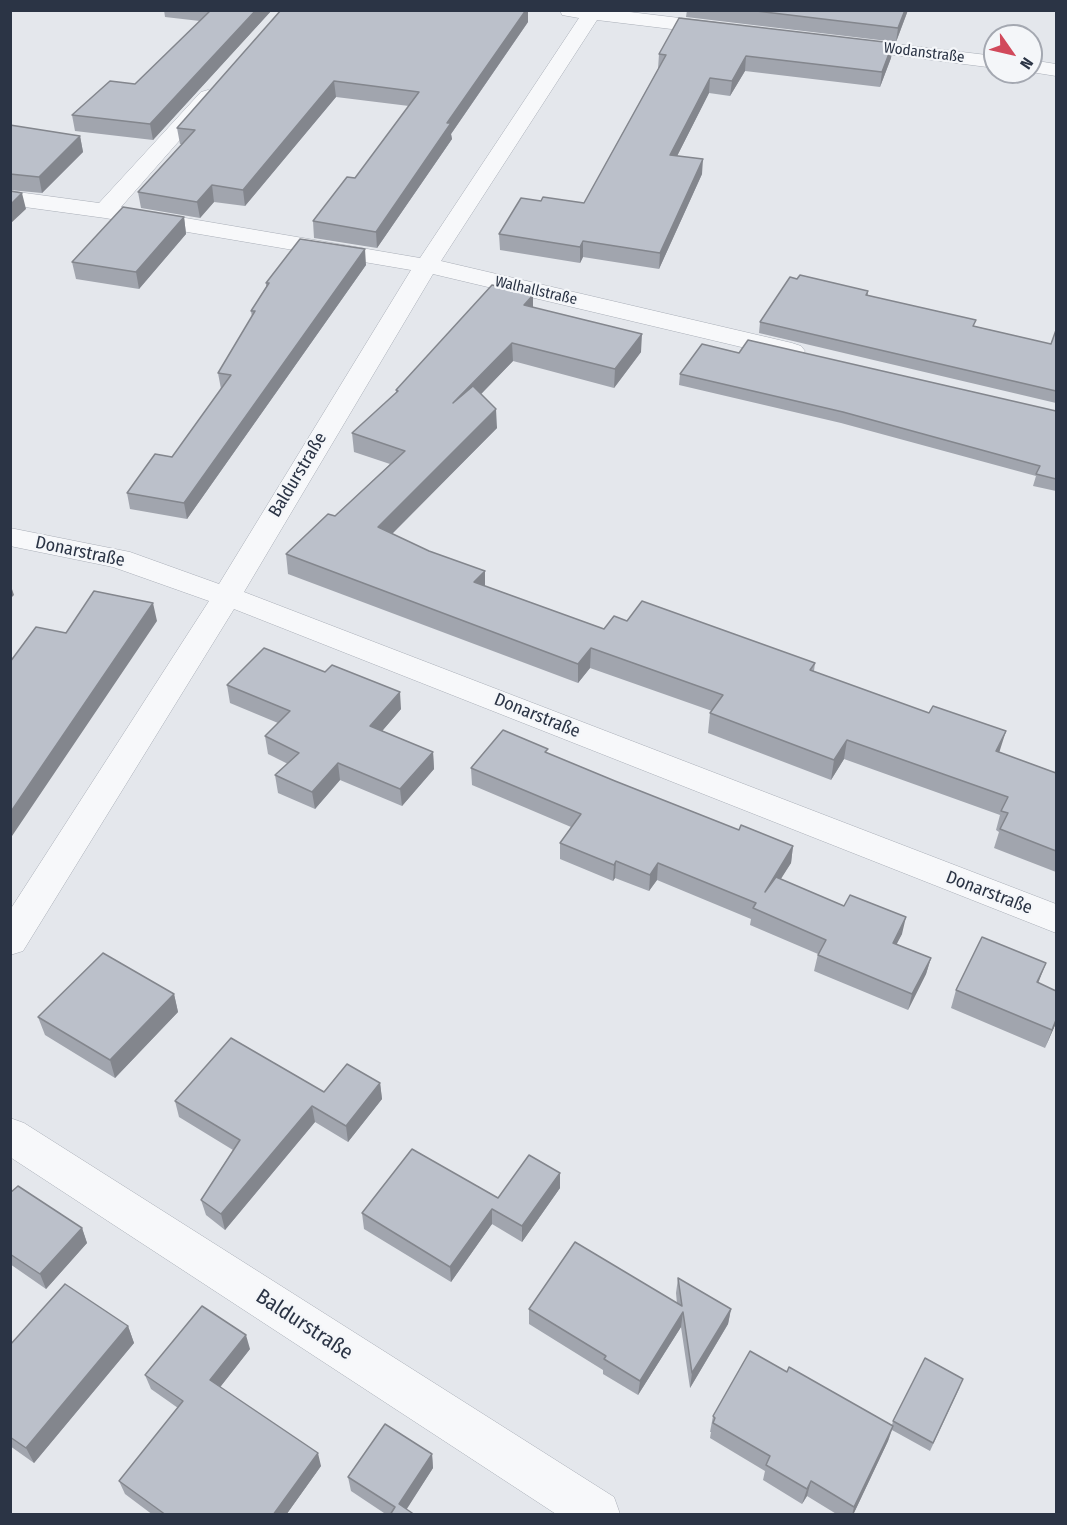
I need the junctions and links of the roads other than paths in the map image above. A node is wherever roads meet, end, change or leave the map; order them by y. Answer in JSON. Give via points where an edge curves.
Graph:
{"nodes":[{"id":1,"x":568,"y":10,"type":"edge"},
{"id":2,"x":592,"y":13,"type":"junction"},
{"id":3,"x":741,"y":31,"type":"edge"},
{"id":4,"x":832,"y":42,"type":"edge"},
{"id":5,"x":983,"y":61,"type":"edge"},
{"id":6,"x":222,"y":80,"type":"edge"},
{"id":7,"x":10,"y":198,"type":"edge"},
{"id":8,"x":105,"y":211,"type":"junction"},
{"id":9,"x":426,"y":266,"type":"junction"},
{"id":10,"x":814,"y":356,"type":"edge"},
{"id":11,"x":10,"y":537,"type":"edge"},
{"id":12,"x":225,"y":595,"type":"junction"},
{"id":13,"x":1056,"y":919,"type":"edge"},
{"id":14,"x":10,"y":941,"type":"edge"},
{"id":15,"x":10,"y":1135,"type":"edge"},
{"id":16,"x":597,"y":1515,"type":"edge"}],
"edges":[{"from":1,"to":2,"type":"street"},
{"from":2,"to":3,"type":"street"},
{"from":2,"to":9,"type":"street","name":"Baldurstraße"},
{"from":4,"to":5,"type":"street","name":"Wodanstraße"},
{"from":6,"to":8,"type":"street"},
{"from":7,"to":8,"type":"street","name":"Walhallstraße"},
{"from":8,"to":9,"type":"street","name":"Walhallstraße"},
{"from":9,"to":10,"type":"street","name":"Walhallstraße"},
{"from":9,"to":12,"type":"street","name":"Baldurstraße"},
{"from":11,"to":12,"type":"street","name":"Donarstraße","via":[[120,559]]},
{"from":12,"to":13,"type":"street","name":"Donarstraße"},
{"from":12,"to":14,"type":"street","name":"Baldurstraße"},
{"from":15,"to":16,"type":"street","name":"Baldurstraße"}]}
